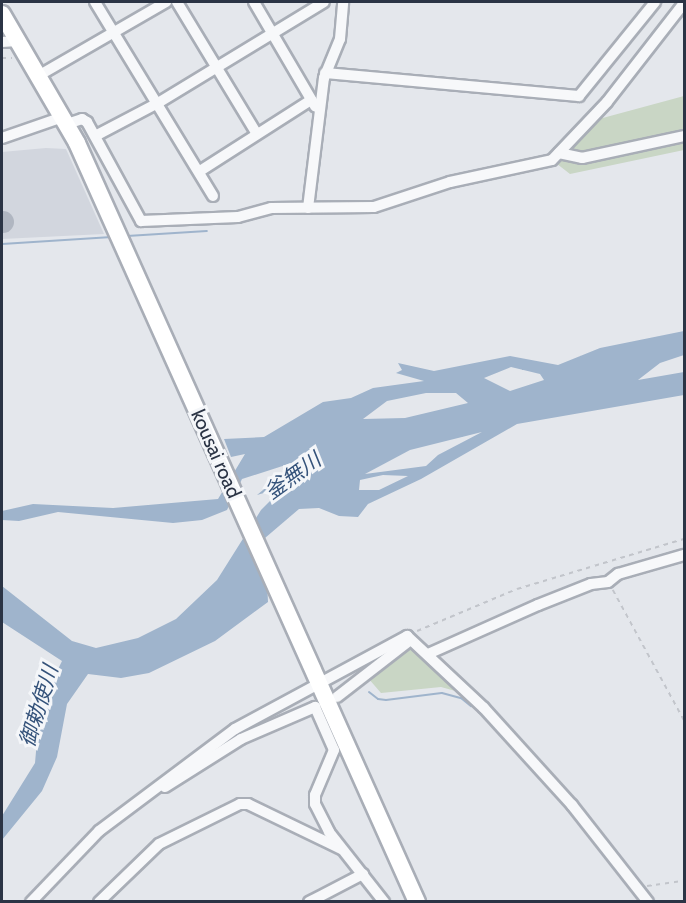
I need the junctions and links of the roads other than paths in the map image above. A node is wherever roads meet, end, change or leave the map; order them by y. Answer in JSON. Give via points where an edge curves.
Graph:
{"nodes":[{"id":1,"x":95,"y":2,"type":"edge"},
{"id":2,"x":166,"y":2,"type":"edge"},
{"id":3,"x":177,"y":2,"type":"edge"},
{"id":4,"x":254,"y":2,"type":"edge"},
{"id":5,"x":324,"y":2,"type":"edge"},
{"id":6,"x":343,"y":2,"type":"edge"},
{"id":7,"x":655,"y":2,"type":"edge"},
{"id":8,"x":684,"y":3,"type":"edge"},
{"id":9,"x":2,"y":14,"type":"edge"},
{"id":10,"x":115,"y":33,"type":"junction"},
{"id":11,"x":272,"y":33,"type":"junction"},
{"id":12,"x":9,"y":41,"type":"edge"},
{"id":13,"x":216,"y":68,"type":"junction"},
{"id":14,"x":326,"y":73,"type":"junction"},
{"id":15,"x":38,"y":76,"type":"junction"},
{"id":16,"x":158,"y":103,"type":"junction"},
{"id":17,"x":65,"y":121,"type":"junction"},
{"id":18,"x":257,"y":134,"type":"junction"},
{"id":19,"x":97,"y":135,"type":"junction"},
{"id":20,"x":684,"y":136,"type":"edge"},
{"id":21,"x":2,"y":138,"type":"edge"},
{"id":22,"x":559,"y":153,"type":"junction"},
{"id":23,"x":200,"y":171,"type":"junction"},
{"id":24,"x":213,"y":196,"type":"dead end"},
{"id":25,"x":308,"y":208,"type":"junction"},
{"id":26,"x":684,"y":555,"type":"edge"},
{"id":27,"x":409,"y":638,"type":"junction"},
{"id":28,"x":428,"y":654,"type":"junction"},
{"id":29,"x":317,"y":680,"type":"junction"},
{"id":30,"x":337,"y":697,"type":"dead end"},
{"id":31,"x":145,"y":794,"type":"junction"},
{"id":32,"x":344,"y":850,"type":"junction"},
{"id":33,"x":363,"y":874,"type":"junction"},
{"id":34,"x":31,"y":902,"type":"edge"},
{"id":35,"x":99,"y":902,"type":"edge"},
{"id":36,"x":309,"y":902,"type":"edge"},
{"id":37,"x":384,"y":902,"type":"edge"},
{"id":38,"x":417,"y":902,"type":"edge"},
{"id":39,"x":648,"y":902,"type":"edge"}],
"edges":[{"from":1,"to":10,"type":"street"},
{"from":2,"to":10,"type":"street"},
{"from":3,"to":13,"type":"street"},
{"from":4,"to":11,"type":"street"},
{"from":5,"to":11,"type":"street"},
{"from":6,"to":14,"type":"street","via":[[340,39]]},
{"from":7,"to":14,"type":"street","via":[[579,96]]},
{"from":8,"to":22,"type":"street","via":[[607,102]]},
{"from":9,"to":12,"type":"highway","name":"kousai road"},
{"from":10,"to":15,"type":"street"},
{"from":10,"to":16,"type":"street"},
{"from":11,"to":13,"type":"street"},
{"from":11,"to":18,"type":"street","via":[[313,103]]},
{"from":12,"to":15,"type":"highway","name":"kousai road"},
{"from":13,"to":16,"type":"street"},
{"from":13,"to":18,"type":"street"},
{"from":14,"to":25,"type":"street"},
{"from":15,"to":17,"type":"highway","name":"kousai road"},
{"from":16,"to":19,"type":"street"},
{"from":16,"to":23,"type":"street"},
{"from":17,"to":19,"type":"street","via":[[82,119]]},
{"from":17,"to":21,"type":"street"},
{"from":17,"to":29,"type":"highway","name":"kousai road"},
{"from":18,"to":23,"type":"street"},
{"from":19,"to":25,"type":"street","via":[[141,221],[208,220],[271,208]]},
{"from":20,"to":22,"type":"street","via":[[582,158]]},
{"from":22,"to":25,"type":"street","via":[[552,160],[430,188],[374,207]]},
{"from":23,"to":24,"type":"street"},
{"from":26,"to":28,"type":"street","via":[[538,604]]},
{"from":27,"to":28,"type":"street"},
{"from":27,"to":29,"type":"street"},
{"from":27,"to":30,"type":"street"},
{"from":28,"to":39,"type":"street","via":[[468,690],[572,805]]},
{"from":29,"to":31,"type":"street","via":[[235,729]]},
{"from":29,"to":38,"type":"highway","name":"kousai road"},
{"from":31,"to":32,"type":"street","via":[[181,778],[260,729],[315,707],[334,750],[315,804]]},
{"from":31,"to":34,"type":"street","via":[[99,831]]},
{"from":32,"to":33,"type":"street"},
{"from":32,"to":35,"type":"street","via":[[248,804],[240,804],[159,844]]},
{"from":33,"to":36,"type":"street"},
{"from":33,"to":37,"type":"street"}]}
